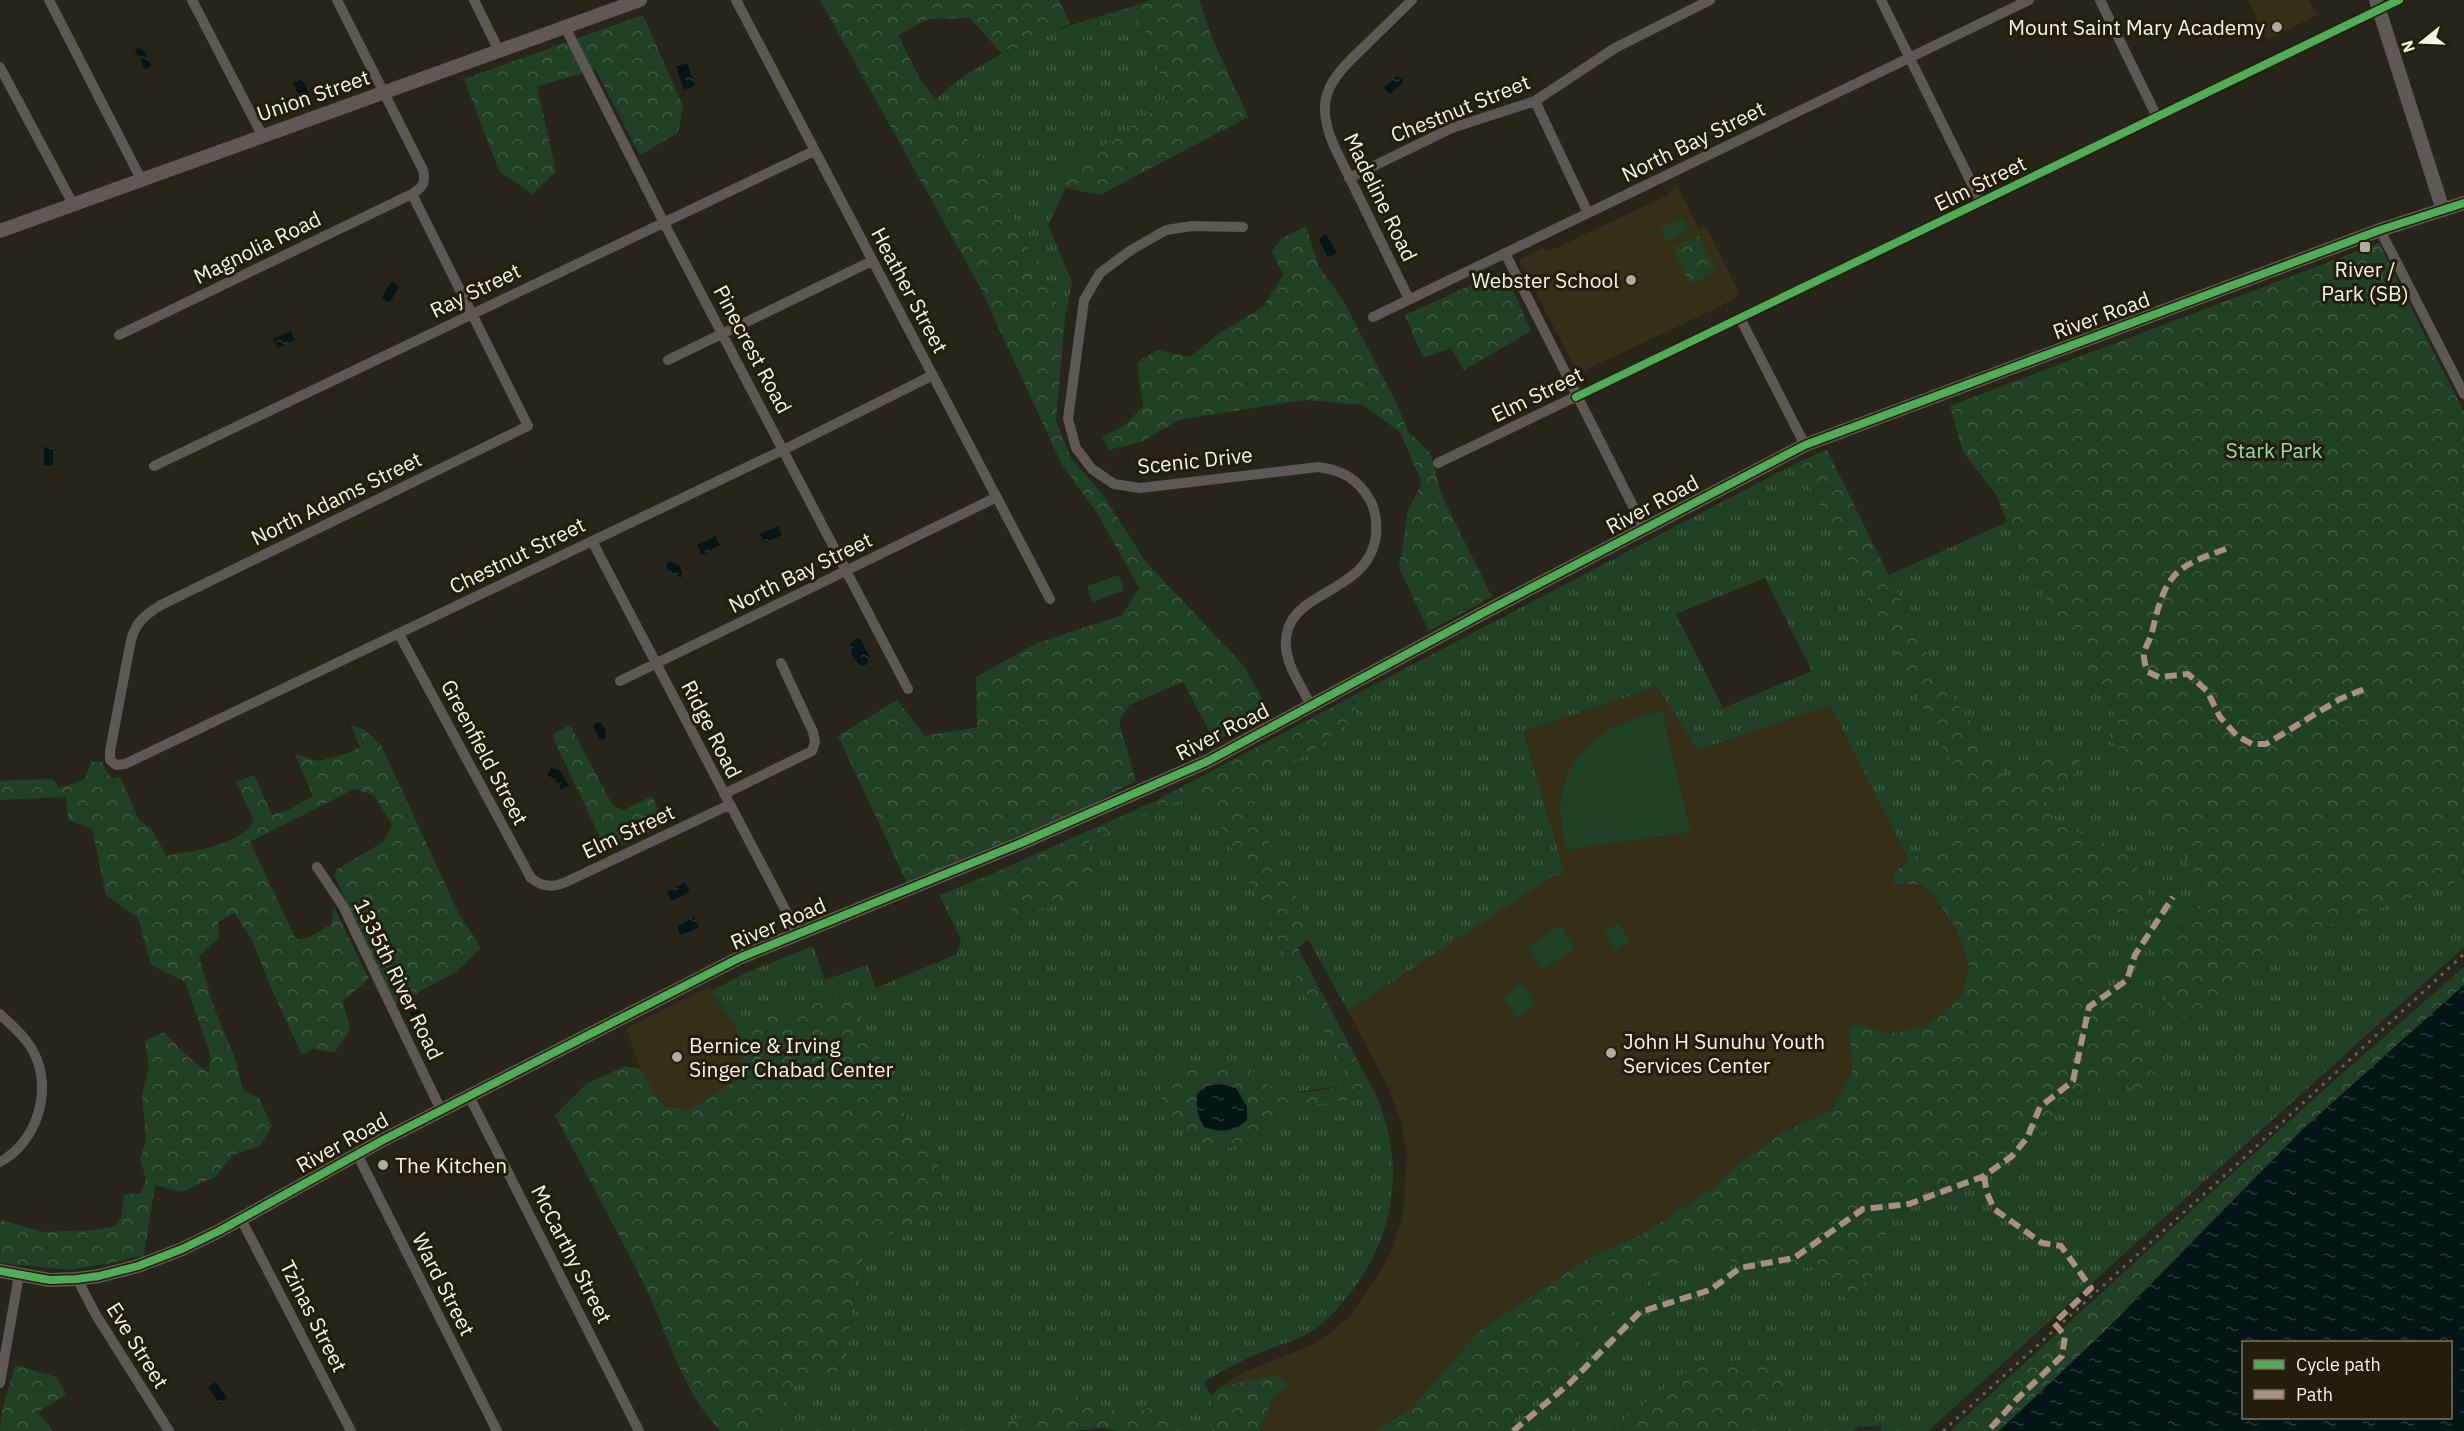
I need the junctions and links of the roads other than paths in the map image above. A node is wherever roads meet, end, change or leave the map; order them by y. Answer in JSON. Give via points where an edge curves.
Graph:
{"nodes":[{"id":1,"x":49,"y":0,"type":"edge"},
{"id":2,"x":192,"y":0,"type":"edge"},
{"id":3,"x":337,"y":0,"type":"edge"},
{"id":4,"x":474,"y":0,"type":"edge"},
{"id":5,"x":640,"y":0,"type":"edge"},
{"id":6,"x":735,"y":0,"type":"edge"},
{"id":7,"x":1412,"y":0,"type":"edge"},
{"id":8,"x":1710,"y":0,"type":"edge"},
{"id":9,"x":1881,"y":0,"type":"edge"},
{"id":10,"x":2029,"y":0,"type":"edge"},
{"id":11,"x":2100,"y":0,"type":"edge"},
{"id":12,"x":2399,"y":0,"type":"edge"},
{"id":13,"x":2377,"y":5,"type":"edge"},
{"id":14,"x":565,"y":27,"type":"junction"},
{"id":15,"x":499,"y":51,"type":"junction"},
{"id":16,"x":1911,"y":59,"type":"junction"},
{"id":17,"x":0,"y":67,"type":"edge"},
{"id":18,"x":385,"y":92,"type":"junction"},
{"id":19,"x":1535,"y":101,"type":"junction"},
{"id":20,"x":2157,"y":117,"type":"junction"},
{"id":21,"x":262,"y":135,"type":"junction"},
{"id":22,"x":814,"y":151,"type":"junction"},
{"id":23,"x":141,"y":178,"type":"junction"},
{"id":24,"x":1349,"y":178,"type":"junction"},
{"id":25,"x":412,"y":194,"type":"junction"},
{"id":26,"x":1980,"y":202,"type":"junction"},
{"id":27,"x":2464,"y":203,"type":"edge"},
{"id":28,"x":73,"y":204,"type":"junction"},
{"id":29,"x":2443,"y":210,"type":"junction"},
{"id":30,"x":1588,"y":213,"type":"junction"},
{"id":31,"x":663,"y":221,"type":"junction"},
{"id":32,"x":1243,"y":227,"type":"dead end"},
{"id":33,"x":2380,"y":230,"type":"junction"},
{"id":34,"x":0,"y":231,"type":"edge"},
{"id":35,"x":1505,"y":253,"type":"junction"},
{"id":36,"x":872,"y":261,"type":"junction"},
{"id":37,"x":1409,"y":299,"type":"junction"},
{"id":38,"x":472,"y":313,"type":"junction"},
{"id":39,"x":1373,"y":317,"type":"dead end"},
{"id":40,"x":1740,"y":318,"type":"junction"},
{"id":41,"x":723,"y":333,"type":"junction"},
{"id":42,"x":119,"y":334,"type":"dead end"},
{"id":43,"x":668,"y":360,"type":"dead end"},
{"id":44,"x":933,"y":375,"type":"junction"},
{"id":45,"x":2464,"y":394,"type":"edge"},
{"id":46,"x":1576,"y":397,"type":"junction"},
{"id":47,"x":1805,"y":445,"type":"junction"},
{"id":48,"x":783,"y":450,"type":"junction"},
{"id":49,"x":1438,"y":464,"type":"dead end"},
{"id":50,"x":153,"y":466,"type":"dead end"},
{"id":51,"x":997,"y":497,"type":"junction"},
{"id":52,"x":1644,"y":528,"type":"junction"},
{"id":53,"x":592,"y":541,"type":"junction"},
{"id":54,"x":845,"y":571,"type":"junction"},
{"id":55,"x":1050,"y":599,"type":"dead end"},
{"id":56,"x":399,"y":633,"type":"junction"},
{"id":57,"x":781,"y":663,"type":"dead end"},
{"id":58,"x":656,"y":664,"type":"junction"},
{"id":59,"x":620,"y":681,"type":"dead end"},
{"id":60,"x":908,"y":689,"type":"dead end"},
{"id":61,"x":1311,"y":705,"type":"junction"},
{"id":62,"x":116,"y":765,"type":"joint"},
{"id":63,"x":724,"y":794,"type":"junction"},
{"id":64,"x":729,"y":805,"type":"junction"},
{"id":65,"x":317,"y":867,"type":"dead end"},
{"id":66,"x":541,"y":886,"type":"joint"},
{"id":67,"x":798,"y":934,"type":"junction"},
{"id":68,"x":0,"y":1014,"type":"edge"},
{"id":69,"x":469,"y":1096,"type":"junction"},
{"id":70,"x":441,"y":1110,"type":"junction"},
{"id":71,"x":357,"y":1154,"type":"junction"},
{"id":72,"x":0,"y":1162,"type":"edge"},
{"id":73,"x":241,"y":1219,"type":"junction"},
{"id":74,"x":0,"y":1271,"type":"edge"},
{"id":75,"x":19,"y":1275,"type":"junction"},
{"id":76,"x":76,"y":1279,"type":"junction"},
{"id":77,"x":3,"y":1344,"type":"edge"},
{"id":78,"x":0,"y":1383,"type":"edge"},
{"id":79,"x":169,"y":1431,"type":"edge"},
{"id":80,"x":351,"y":1431,"type":"edge"},
{"id":81,"x":497,"y":1431,"type":"edge"},
{"id":82,"x":639,"y":1431,"type":"edge"}],
"edges":[{"from":1,"to":23,"type":"street"},
{"from":2,"to":21,"type":"street"},
{"from":3,"to":18,"type":"street"},
{"from":4,"to":15,"type":"street"},
{"from":5,"to":14,"type":"street","name":"Union Street"},
{"from":6,"to":22,"type":"street","name":"Heather Street"},
{"from":7,"to":24,"type":"street","name":"Madeline Road","via":[[1330,83],[1325,109],[1327,128]]},
{"from":8,"to":19,"type":"street","name":"Chestnut Street","via":[[1615,48]]},
{"from":9,"to":16,"type":"street"},
{"from":10,"to":16,"type":"street","name":"North Bay Street"},
{"from":11,"to":20,"type":"street"},
{"from":12,"to":13,"type":"street","name":"Elm Street"},
{"from":13,"to":20,"type":"street","name":"Elm Street"},
{"from":13,"to":29,"type":"street"},
{"from":14,"to":15,"type":"street","name":"Union Street"},
{"from":14,"to":31,"type":"street","name":"Pinecrest Road"},
{"from":15,"to":18,"type":"street","name":"Union Street"},
{"from":16,"to":26,"type":"street"},
{"from":16,"to":30,"type":"street","name":"North Bay Street"},
{"from":17,"to":28,"type":"street"},
{"from":18,"to":21,"type":"street","name":"Union Street"},
{"from":18,"to":25,"type":"street","via":[[423,170],[423,187]]},
{"from":19,"to":24,"type":"street","name":"Chestnut Street","via":[[1452,128]]},
{"from":19,"to":30,"type":"street"},
{"from":20,"to":26,"type":"street","name":"Elm Street"},
{"from":21,"to":23,"type":"street","name":"Union Street"},
{"from":22,"to":31,"type":"street","name":"Ray Street"},
{"from":22,"to":36,"type":"street","name":"Heather Street"},
{"from":23,"to":28,"type":"street","name":"Union Street"},
{"from":24,"to":37,"type":"street","name":"Madeline Road"},
{"from":25,"to":38,"type":"street"},
{"from":25,"to":42,"type":"street","name":"Magnolia Road"},
{"from":26,"to":40,"type":"street","name":"Elm Street"},
{"from":27,"to":29,"type":"street","name":"River Road"},
{"from":28,"to":34,"type":"street","name":"Union Street"},
{"from":29,"to":33,"type":"street","name":"River Road"},
{"from":30,"to":35,"type":"street","name":"North Bay Street"},
{"from":31,"to":38,"type":"street","name":"Ray Street"},
{"from":31,"to":41,"type":"street","name":"Pinecrest Road"},
{"from":32,"to":61,"type":"street","name":"Scenic Drive","via":[[1166,230],[1100,273],[1084,300],[1068,419],[1076,448],[1092,469],[1114,483],[1140,488],[1318,468],[1341,472],[1359,484],[1375,515],[1377,528],[1371,554],[1355,574],[1294,615],[1288,628],[1289,662]]},
{"from":33,"to":45,"type":"street"},
{"from":33,"to":47,"type":"street","name":"River Road"},
{"from":35,"to":37,"type":"street","name":"North Bay Street"},
{"from":35,"to":46,"type":"street"},
{"from":36,"to":41,"type":"street"},
{"from":36,"to":44,"type":"street","name":"Heather Street"},
{"from":37,"to":39,"type":"street","name":"North Bay Street"},
{"from":38,"to":50,"type":"street","name":"Ray Street"},
{"from":38,"to":62,"type":"street","name":"North Adams Street","via":[[528,426],[161,605],[141,619],[131,640],[110,751],[110,760]]},
{"from":40,"to":46,"type":"street","name":"Elm Street"},
{"from":40,"to":47,"type":"street"},
{"from":41,"to":43,"type":"street"},
{"from":41,"to":48,"type":"street","name":"Pinecrest Road"},
{"from":44,"to":48,"type":"street","name":"Chestnut Street"},
{"from":44,"to":51,"type":"street","name":"Heather Street"},
{"from":46,"to":49,"type":"street","name":"Elm Street"},
{"from":46,"to":52,"type":"street"},
{"from":47,"to":52,"type":"street","name":"River Road"},
{"from":48,"to":53,"type":"street","name":"Chestnut Street"},
{"from":48,"to":54,"type":"street","name":"Pinecrest Road"},
{"from":51,"to":54,"type":"street","name":"North Bay Street"},
{"from":51,"to":55,"type":"street","name":"Heather Street"},
{"from":52,"to":61,"type":"street","name":"River Road"},
{"from":53,"to":56,"type":"street","name":"Chestnut Street"},
{"from":53,"to":58,"type":"street","name":"Ridge Road"},
{"from":54,"to":58,"type":"street","name":"North Bay Street"},
{"from":54,"to":60,"type":"street","name":"Pinecrest Road"},
{"from":56,"to":62,"type":"street","name":"Chestnut Street"},
{"from":56,"to":66,"type":"street","name":"Greenfield Street","via":[[531,878]]},
{"from":57,"to":63,"type":"street","via":[[813,732],[812,751]]},
{"from":58,"to":59,"type":"street","name":"North Bay Street"},
{"from":58,"to":63,"type":"street","name":"Ridge Road"},
{"from":61,"to":67,"type":"street","name":"River Road","via":[[1157,784]]},
{"from":63,"to":64,"type":"street","name":"Ridge Road"},
{"from":64,"to":66,"type":"street","name":"Elm Street","via":[[566,882]]},
{"from":64,"to":67,"type":"street","name":"Ridge Road"},
{"from":65,"to":70,"type":"street","name":"1335th River Road","via":[[343,906]]},
{"from":67,"to":69,"type":"street","name":"River Road","via":[[723,966]]},
{"from":68,"to":72,"type":"street","via":[[34,1051],[43,1085],[29,1136]]},
{"from":69,"to":70,"type":"street","name":"River Road"},
{"from":69,"to":82,"type":"street","name":"McCarthy Street"},
{"from":70,"to":71,"type":"street","name":"River Road"},
{"from":71,"to":73,"type":"street","name":"River Road"},
{"from":71,"to":81,"type":"street","name":"Ward Street"},
{"from":73,"to":76,"type":"street","name":"River Road","via":[[161,1258],[118,1272]]},
{"from":73,"to":80,"type":"street","name":"Tzinas Street"},
{"from":74,"to":75,"type":"street","name":"River Road"},
{"from":75,"to":76,"type":"street","name":"River Road"},
{"from":75,"to":77,"type":"street"},
{"from":76,"to":79,"type":"street","name":"Eve Street"},
{"from":77,"to":78,"type":"street"}]}
